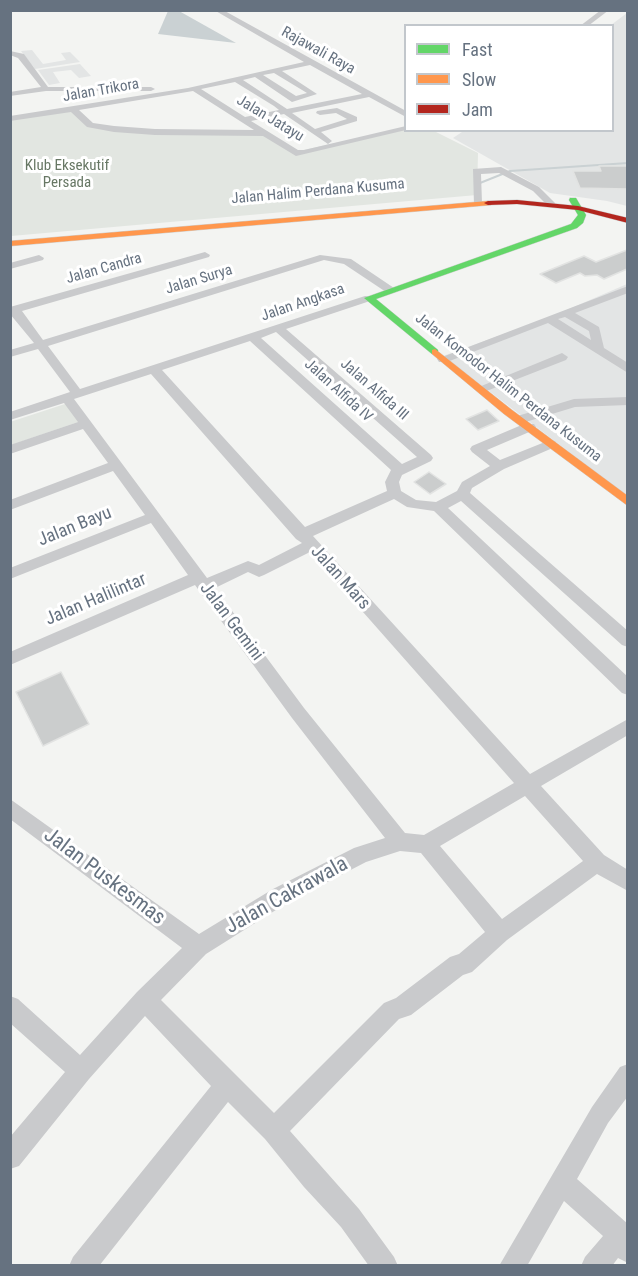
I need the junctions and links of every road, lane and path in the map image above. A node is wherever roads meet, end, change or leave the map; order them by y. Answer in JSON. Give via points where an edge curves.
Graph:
{"nodes":[{"id":1,"x":217,"y":10,"type":"edge"},
{"id":2,"x":606,"y":10,"type":"edge"},
{"id":3,"x":585,"y":24,"type":"edge"},
{"id":4,"x":10,"y":53,"type":"edge"},
{"id":5,"x":312,"y":62,"type":"junction"},
{"id":6,"x":275,"y":70,"type":"junction"},
{"id":7,"x":255,"y":74,"type":"junction"},
{"id":8,"x":234,"y":78,"type":"junction"},
{"id":9,"x":46,"y":89,"type":"junction"},
{"id":10,"x":191,"y":89,"type":"junction"},
{"id":11,"x":10,"y":94,"type":"edge"},
{"id":12,"x":369,"y":94,"type":"junction"},
{"id":13,"x":295,"y":99,"type":"junction"},
{"id":14,"x":277,"y":104,"type":"junction"},
{"id":15,"x":74,"y":110,"type":"junction"},
{"id":16,"x":284,"y":112,"type":"junction"},
{"id":17,"x":316,"y":114,"type":"junction"},
{"id":18,"x":404,"y":114,"type":"edge"},
{"id":19,"x":10,"y":119,"type":"edge"},
{"id":20,"x":294,"y":119,"type":"junction"},
{"id":21,"x":244,"y":120,"type":"junction"},
{"id":22,"x":202,"y":122,"type":"dead end"},
{"id":23,"x":215,"y":122,"type":"dead end"},
{"id":24,"x":335,"y":125,"type":"junction"},
{"id":25,"x":404,"y":128,"type":"edge"},
{"id":26,"x":155,"y":132,"type":"junction"},
{"id":27,"x":313,"y":132,"type":"junction"},
{"id":28,"x":247,"y":133,"type":"junction"},
{"id":29,"x":264,"y":134,"type":"junction"},
{"id":30,"x":353,"y":136,"type":"dead end"},
{"id":31,"x":328,"y":141,"type":"dead end"},
{"id":32,"x":530,"y":195,"type":"junction"},
{"id":33,"x":477,"y":199,"type":"junction"},
{"id":34,"x":575,"y":204,"type":"junction"},
{"id":35,"x":627,"y":211,"type":"edge"},
{"id":36,"x":627,"y":221,"type":"edge"},
{"id":37,"x":574,"y":226,"type":"junction"},
{"id":38,"x":627,"y":228,"type":"edge"},
{"id":39,"x":10,"y":236,"type":"edge"},
{"id":40,"x":10,"y":244,"type":"edge"},
{"id":41,"x":205,"y":255,"type":"dead end"},
{"id":42,"x":39,"y":258,"type":"dead end"},
{"id":43,"x":10,"y":266,"type":"edge"},
{"id":44,"x":627,"y":289,"type":"edge"},
{"id":45,"x":390,"y":290,"type":"junction"},
{"id":46,"x":369,"y":298,"type":"junction"},
{"id":47,"x":13,"y":311,"type":"edge"},
{"id":48,"x":567,"y":313,"type":"junction"},
{"id":49,"x":550,"y":319,"type":"junction"},
{"id":50,"x":278,"y":328,"type":"junction"},
{"id":51,"x":254,"y":337,"type":"junction"},
{"id":52,"x":41,"y":345,"type":"junction"},
{"id":53,"x":598,"y":350,"type":"junction"},
{"id":54,"x":10,"y":354,"type":"edge"},
{"id":55,"x":562,"y":357,"type":"dead end"},
{"id":56,"x":443,"y":359,"type":"junction"},
{"id":57,"x":154,"y":369,"type":"junction"},
{"id":58,"x":627,"y":369,"type":"edge"},
{"id":59,"x":480,"y":389,"type":"junction"},
{"id":60,"x":73,"y":396,"type":"junction"},
{"id":61,"x":627,"y":401,"type":"edge"},
{"id":62,"x":10,"y":416,"type":"edge"},
{"id":63,"x":86,"y":424,"type":"junction"},
{"id":64,"x":524,"y":424,"type":"junction"},
{"id":65,"x":550,"y":444,"type":"junction"},
{"id":66,"x":10,"y":450,"type":"edge"},
{"id":67,"x":117,"y":465,"type":"junction"},
{"id":68,"x":499,"y":466,"type":"junction"},
{"id":69,"x":400,"y":470,"type":"junction"},
{"id":70,"x":395,"y":493,"type":"junction"},
{"id":71,"x":462,"y":494,"type":"junction"},
{"id":72,"x":627,"y":502,"type":"edge"},
{"id":73,"x":10,"y":505,"type":"edge"},
{"id":74,"x":438,"y":507,"type":"junction"},
{"id":75,"x":153,"y":517,"type":"junction"},
{"id":76,"x":306,"y":540,"type":"junction"},
{"id":77,"x":10,"y":574,"type":"edge"},
{"id":78,"x":201,"y":582,"type":"junction"},
{"id":79,"x":627,"y":641,"type":"edge"},
{"id":80,"x":10,"y":659,"type":"edge"},
{"id":81,"x":627,"y":688,"type":"edge"},
{"id":82,"x":627,"y":726,"type":"edge"},
{"id":83,"x":528,"y":786,"type":"junction"},
{"id":84,"x":10,"y":807,"type":"edge"},
{"id":85,"x":400,"y":842,"type":"junction"},
{"id":86,"x":426,"y":844,"type":"junction"},
{"id":87,"x":597,"y":862,"type":"junction"},
{"id":88,"x":627,"y":882,"type":"edge"},
{"id":89,"x":500,"y":933,"type":"junction"},
{"id":90,"x":198,"y":947,"type":"junction"},
{"id":91,"x":146,"y":1000,"type":"junction"},
{"id":92,"x":10,"y":1007,"type":"edge"},
{"id":93,"x":81,"y":1071,"type":"junction"},
{"id":94,"x":627,"y":1075,"type":"edge"},
{"id":95,"x":227,"y":1085,"type":"junction"},
{"id":96,"x":274,"y":1130,"type":"junction"},
{"id":97,"x":10,"y":1157,"type":"edge"},
{"id":98,"x":561,"y":1182,"type":"junction"},
{"id":99,"x":624,"y":1243,"type":"edge"},
{"id":100,"x":519,"y":1261,"type":"edge"},
{"id":101,"x":82,"y":1266,"type":"edge"},
{"id":102,"x":385,"y":1266,"type":"edge"},
{"id":103,"x":594,"y":1266,"type":"edge"}],
"edges":[{"from":1,"to":5,"type":"street","name":"Rajawali Raya"},
{"from":2,"to":3,"type":"street"},
{"from":4,"to":9,"type":"street","via":[[21,56]]},
{"from":5,"to":6,"type":"street"},
{"from":5,"to":12,"type":"street","name":"Rajawali Raya"},
{"from":6,"to":7,"type":"street"},
{"from":6,"to":13,"type":"street","via":[[313,94]]},
{"from":7,"to":8,"type":"street"},
{"from":7,"to":13,"type":"street"},
{"from":8,"to":10,"type":"street"},
{"from":8,"to":14,"type":"street"},
{"from":9,"to":10,"type":"street"},
{"from":9,"to":11,"type":"street"},
{"from":10,"to":15,"type":"street","name":"Jalan Trikora"},
{"from":10,"to":21,"type":"street","name":"Jalan Jatayu"},
{"from":12,"to":16,"type":"street"},
{"from":12,"to":18,"type":"street","name":"Rajawali Raya"},
{"from":13,"to":14,"type":"street"},
{"from":14,"to":16,"type":"street"},
{"from":15,"to":19,"type":"street","name":"Jalan Trikora"},
{"from":15,"to":26,"type":"street","via":[[87,123],[97,126]]},
{"from":16,"to":20,"type":"street"},
{"from":16,"to":21,"type":"street"},
{"from":17,"to":20,"type":"street"},
{"from":17,"to":24,"type":"street"},
{"from":17,"to":24,"type":"street","via":[[338,110],[354,119]]},
{"from":20,"to":27,"type":"street"},
{"from":21,"to":29,"type":"street","name":"Jalan Jatayu"},
{"from":22,"to":26,"type":"street"},
{"from":23,"to":28,"type":"street"},
{"from":24,"to":27,"type":"street"},
{"from":24,"to":30,"type":"street"},
{"from":25,"to":29,"type":"street","name":"Jalan Jatayu","via":[[302,153]]},
{"from":26,"to":28,"type":"street"},
{"from":27,"to":31,"type":"street"},
{"from":28,"to":29,"type":"street"},
{"from":32,"to":33,"type":"street","name":"Jalan Halim Perdana Kusuma"},
{"from":32,"to":33,"type":"street","via":[[504,172],[476,171]]},
{"from":32,"to":34,"type":"street","name":"Jalan Halim Perdana Kusuma","via":[[549,202]]},
{"from":33,"to":39,"type":"street","name":"Jalan Halim Perdana Kusuma"},
{"from":33,"to":40,"type":"street","name":"Jalan Halim Perdana Kusuma"},
{"from":34,"to":35,"type":"street","name":"Jalan Halim Perdana Kusuma","via":[[601,204]]},
{"from":34,"to":36,"type":"street"},
{"from":34,"to":37,"type":"street","via":[[582,219]]},
{"from":37,"to":38,"type":"street"},
{"from":37,"to":45,"type":"street","name":"Jalan Angkasa"},
{"from":41,"to":47,"type":"street","name":"Jalan Candra"},
{"from":42,"to":43,"type":"street"},
{"from":44,"to":48,"type":"street"},
{"from":45,"to":46,"type":"street","name":"Jalan Angkasa"},
{"from":45,"to":52,"type":"street","name":"Jalan Surya","via":[[347,261],[324,257]]},
{"from":46,"to":50,"type":"street","name":"Jalan Angkasa"},
{"from":46,"to":56,"type":"street","name":"Jalan Komodor Halim Perdana Kusuma"},
{"from":47,"to":52,"type":"street","name":"Jalan Gemini"},
{"from":48,"to":49,"type":"street"},
{"from":48,"to":53,"type":"street","via":[[595,329]]},
{"from":49,"to":53,"type":"street"},
{"from":49,"to":56,"type":"street"},
{"from":50,"to":51,"type":"street","name":"Jalan Angkasa"},
{"from":50,"to":69,"type":"street","name":"Jalan Alfida III","via":[[426,458]]},
{"from":51,"to":57,"type":"street","name":"Jalan Angkasa"},
{"from":51,"to":69,"type":"street","name":"Jalan Alfida IV"},
{"from":52,"to":54,"type":"street","name":"Jalan Surya"},
{"from":52,"to":60,"type":"street","name":"Jalan Gemini"},
{"from":53,"to":58,"type":"street"},
{"from":55,"to":59,"type":"street"},
{"from":56,"to":59,"type":"street","name":"Jalan Komodor Halim Perdana Kusuma"},
{"from":57,"to":60,"type":"street","name":"Jalan Angkasa"},
{"from":57,"to":76,"type":"street","name":"Jalan Mars"},
{"from":59,"to":64,"type":"street","name":"Jalan Komodor Halim Perdana Kusuma"},
{"from":60,"to":62,"type":"street","name":"Jalan Angkasa"},
{"from":60,"to":63,"type":"street","name":"Jalan Gemini"},
{"from":61,"to":64,"type":"street","via":[[574,403]]},
{"from":63,"to":66,"type":"street"},
{"from":63,"to":67,"type":"street","name":"Jalan Gemini"},
{"from":64,"to":65,"type":"street","name":"Jalan Komodor Halim Perdana Kusuma"},
{"from":64,"to":68,"type":"street","via":[[477,449]]},
{"from":65,"to":68,"type":"street"},
{"from":65,"to":72,"type":"street","name":"Jalan Komodor Halim Perdana Kusuma"},
{"from":67,"to":73,"type":"street"},
{"from":67,"to":75,"type":"street","name":"Jalan Gemini"},
{"from":68,"to":71,"type":"street","via":[[466,485]]},
{"from":69,"to":70,"type":"street","via":[[392,482]]},
{"from":70,"to":74,"type":"street","via":[[412,504]]},
{"from":70,"to":76,"type":"street"},
{"from":71,"to":74,"type":"street"},
{"from":71,"to":79,"type":"street"},
{"from":74,"to":81,"type":"street"},
{"from":75,"to":77,"type":"street","name":"Jalan Bayu"},
{"from":75,"to":78,"type":"street","name":"Jalan Gemini"},
{"from":76,"to":78,"type":"street","name":"Jalan Halilintar","via":[[259,571],[248,566]]},
{"from":76,"to":83,"type":"street","name":"Jalan Mars"},
{"from":78,"to":80,"type":"street","name":"Jalan Halilintar"},
{"from":78,"to":85,"type":"street","name":"Jalan Gemini"},
{"from":82,"to":83,"type":"street"},
{"from":83,"to":86,"type":"street"},
{"from":83,"to":87,"type":"street","name":"Jalan Mars"},
{"from":84,"to":90,"type":"street","name":"Jalan Puskesmas"},
{"from":85,"to":86,"type":"street","name":"Jalan Cakrawala"},
{"from":85,"to":90,"type":"street","name":"Jalan Cakrawala","via":[[361,855],[280,896]]},
{"from":86,"to":89,"type":"street"},
{"from":87,"to":88,"type":"street","name":"Jalan Mars"},
{"from":87,"to":89,"type":"street"},
{"from":89,"to":96,"type":"street","via":[[464,964],[403,1008],[392,1011]]},
{"from":90,"to":91,"type":"street","name":"Jalan Cakrawala"},
{"from":91,"to":93,"type":"street","name":"Jalan Cakrawala"},
{"from":91,"to":95,"type":"street"},
{"from":92,"to":93,"type":"street"},
{"from":93,"to":97,"type":"street","name":"Jalan Cakrawala"},
{"from":94,"to":98,"type":"street"},
{"from":95,"to":96,"type":"street"},
{"from":95,"to":101,"type":"street"},
{"from":96,"to":102,"type":"street","via":[[350,1218]]},
{"from":98,"to":99,"type":"street"},
{"from":98,"to":100,"type":"street"},
{"from":99,"to":103,"type":"street"}]}
